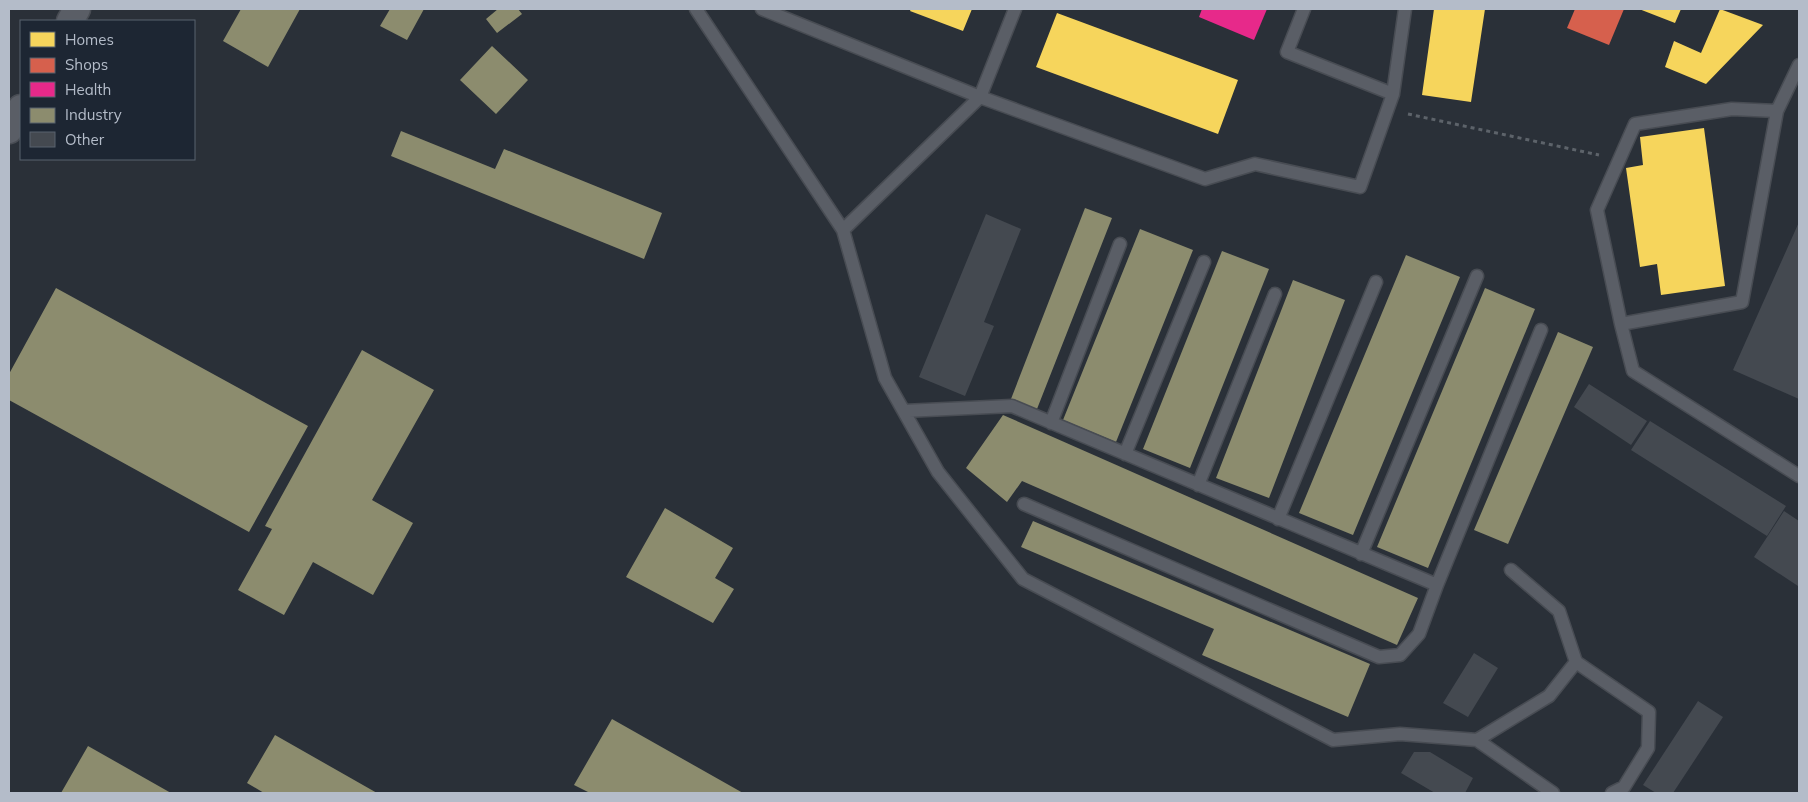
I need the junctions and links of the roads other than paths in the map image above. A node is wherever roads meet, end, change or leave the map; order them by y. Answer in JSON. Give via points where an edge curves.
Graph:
{"nodes":[{"id":1,"x":77,"y":9,"type":"edge"},
{"id":2,"x":696,"y":9,"type":"edge"},
{"id":3,"x":762,"y":9,"type":"edge"},
{"id":4,"x":1015,"y":9,"type":"edge"},
{"id":5,"x":1304,"y":9,"type":"edge"},
{"id":6,"x":1405,"y":9,"type":"edge"},
{"id":7,"x":71,"y":20,"type":"edge"},
{"id":8,"x":1799,"y":65,"type":"edge"},
{"id":9,"x":1393,"y":94,"type":"junction"},
{"id":10,"x":980,"y":96,"type":"junction"},
{"id":11,"x":20,"y":110,"type":"edge"},
{"id":12,"x":1777,"y":111,"type":"junction"},
{"id":13,"x":9,"y":130,"type":"edge"},
{"id":14,"x":843,"y":230,"type":"junction"},
{"id":15,"x":1120,"y":244,"type":"dead end"},
{"id":16,"x":1204,"y":262,"type":"dead end"},
{"id":17,"x":1478,"y":276,"type":"dead end"},
{"id":18,"x":1376,"y":282,"type":"dead end"},
{"id":19,"x":1275,"y":294,"type":"dead end"},
{"id":20,"x":1621,"y":324,"type":"junction"},
{"id":21,"x":1541,"y":330,"type":"dead end"},
{"id":22,"x":904,"y":411,"type":"junction"},
{"id":23,"x":1051,"y":423,"type":"junction"},
{"id":24,"x":1125,"y":454,"type":"junction"},
{"id":25,"x":1799,"y":476,"type":"edge"},
{"id":26,"x":1198,"y":485,"type":"junction"},
{"id":27,"x":1024,"y":504,"type":"dead end"},
{"id":28,"x":1278,"y":518,"type":"junction"},
{"id":29,"x":1361,"y":554,"type":"junction"},
{"id":30,"x":1511,"y":570,"type":"dead end"},
{"id":31,"x":1437,"y":585,"type":"junction"},
{"id":32,"x":1576,"y":662,"type":"junction"},
{"id":33,"x":1477,"y":740,"type":"junction"},
{"id":34,"x":1552,"y":793,"type":"edge"},
{"id":35,"x":1612,"y":793,"type":"edge"}],
"edges":[{"from":1,"to":7,"type":"street"},
{"from":2,"to":14,"type":"lane"},
{"from":3,"to":10,"type":"lane"},
{"from":4,"to":10,"type":"lane"},
{"from":5,"to":9,"type":"lane","via":[[1287,52]]},
{"from":6,"to":9,"type":"lane"},
{"from":8,"to":12,"type":"lane"},
{"from":9,"to":10,"type":"lane","via":[[1360,188],[1254,164],[1205,179]]},
{"from":10,"to":14,"type":"lane"},
{"from":11,"to":13,"type":"street"},
{"from":12,"to":20,"type":"lane","via":[[1742,302]]},
{"from":12,"to":20,"type":"lane","via":[[1732,109],[1635,124],[1597,210]]},
{"from":14,"to":22,"type":"lane","via":[[885,378]]},
{"from":15,"to":23,"type":"lane"},
{"from":16,"to":24,"type":"lane"},
{"from":17,"to":29,"type":"lane"},
{"from":18,"to":28,"type":"lane"},
{"from":19,"to":26,"type":"lane"},
{"from":20,"to":25,"type":"lane","via":[[1633,372]]},
{"from":21,"to":31,"type":"lane"},
{"from":22,"to":23,"type":"lane","via":[[1012,406]]},
{"from":22,"to":33,"type":"lane","via":[[938,472],[1023,579],[1333,740],[1400,734]]},
{"from":23,"to":24,"type":"lane"},
{"from":24,"to":26,"type":"lane"},
{"from":26,"to":28,"type":"lane"},
{"from":27,"to":31,"type":"lane","via":[[1378,657],[1400,655],[1419,634]]},
{"from":28,"to":29,"type":"lane"},
{"from":29,"to":31,"type":"lane"},
{"from":30,"to":32,"type":"lane","via":[[1559,611]]},
{"from":32,"to":33,"type":"lane","via":[[1549,696]]},
{"from":32,"to":35,"type":"lane","via":[[1650,712],[1648,748],[1624,786]]},
{"from":33,"to":34,"type":"lane"}]}
